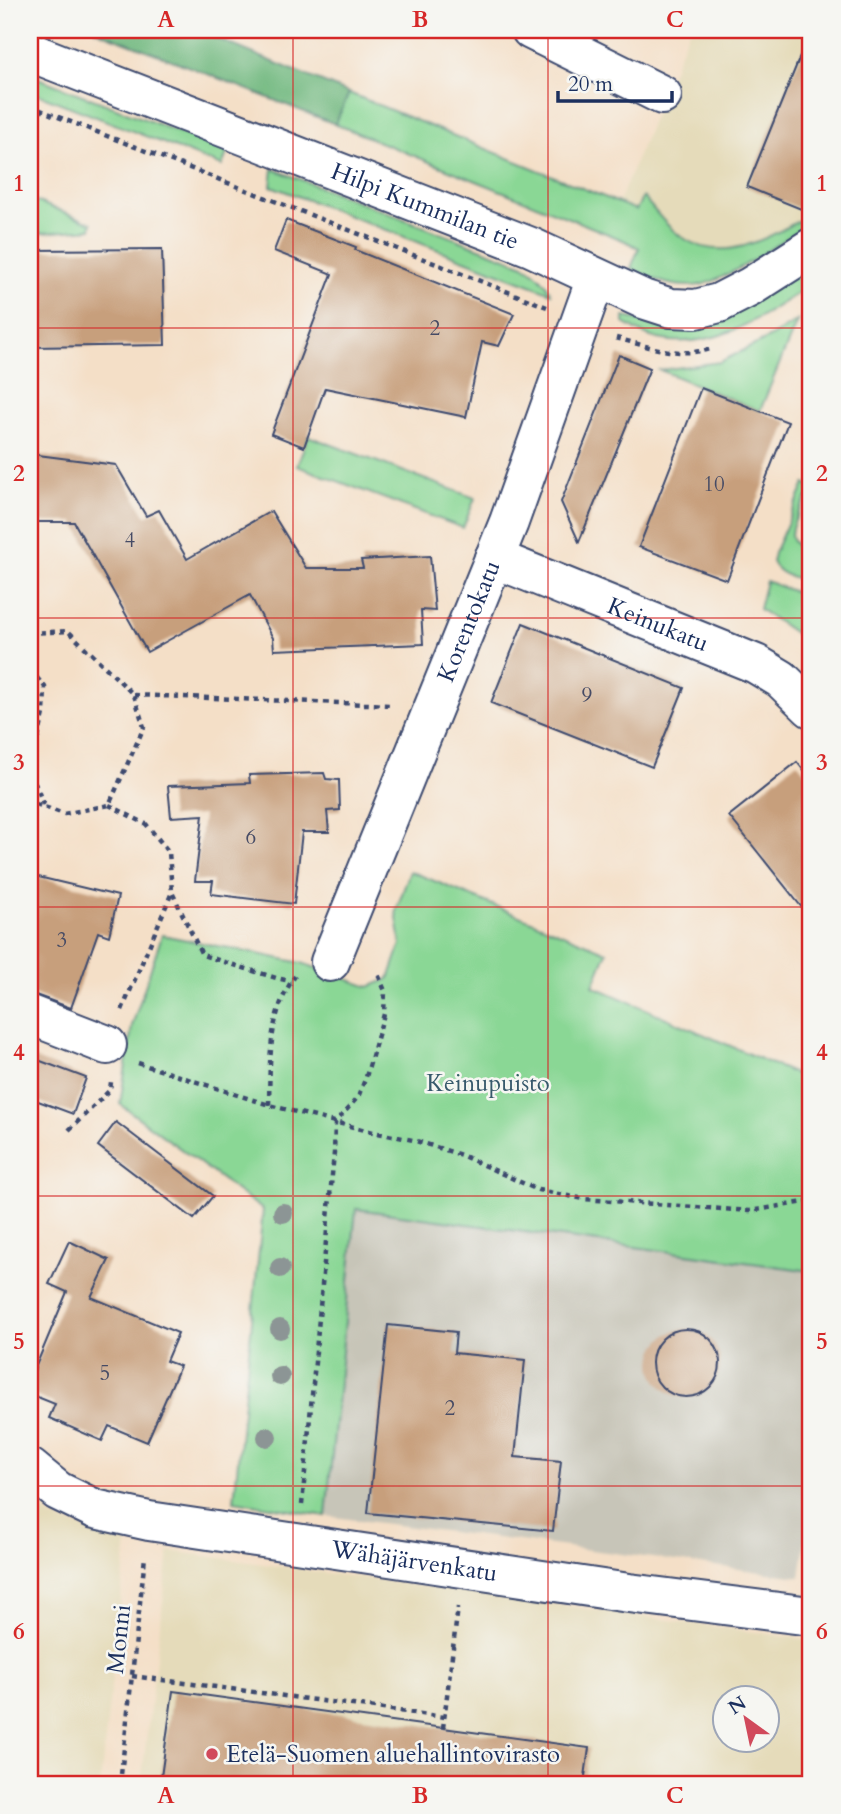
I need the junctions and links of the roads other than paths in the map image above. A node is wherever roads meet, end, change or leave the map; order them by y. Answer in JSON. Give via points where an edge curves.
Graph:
{"nodes":[{"id":1,"x":531,"y":30,"type":"edge"},
{"id":2,"x":30,"y":52,"type":"edge"},
{"id":3,"x":662,"y":95,"type":"dead end"},
{"id":4,"x":811,"y":248,"type":"edge"},
{"id":5,"x":596,"y":278,"type":"junction"},
{"id":6,"x":494,"y":558,"type":"junction"},
{"id":7,"x":811,"y":708,"type":"edge"},
{"id":8,"x":314,"y":967,"type":"road end"},
{"id":9,"x":30,"y":1015,"type":"edge"},
{"id":10,"x":111,"y":1051,"type":"road end"},
{"id":11,"x":30,"y":1468,"type":"edge"},
{"id":12,"x":811,"y":1616,"type":"edge"}],
"edges":[{"from":1,"to":3,"type":"street"},
{"from":2,"to":5,"type":"street","name":"Hilpi Kummilan tie","via":[[531,247]]},
{"from":4,"to":5,"type":"street","name":"Hilpi Kummilan tie","via":[[734,296],[696,309],[659,305]]},
{"from":5,"to":6,"type":"street","name":"Korentokatu"},
{"from":6,"to":7,"type":"street","name":"Keinukatu","via":[[756,664]]},
{"from":6,"to":8,"type":"street","name":"Korentokatu","via":[[434,705]]},
{"from":9,"to":10,"type":"street"},
{"from":11,"to":12,"type":"street","name":"Wähäjärvenkatu","via":[[58,1491],[94,1509],[149,1521]]}]}
